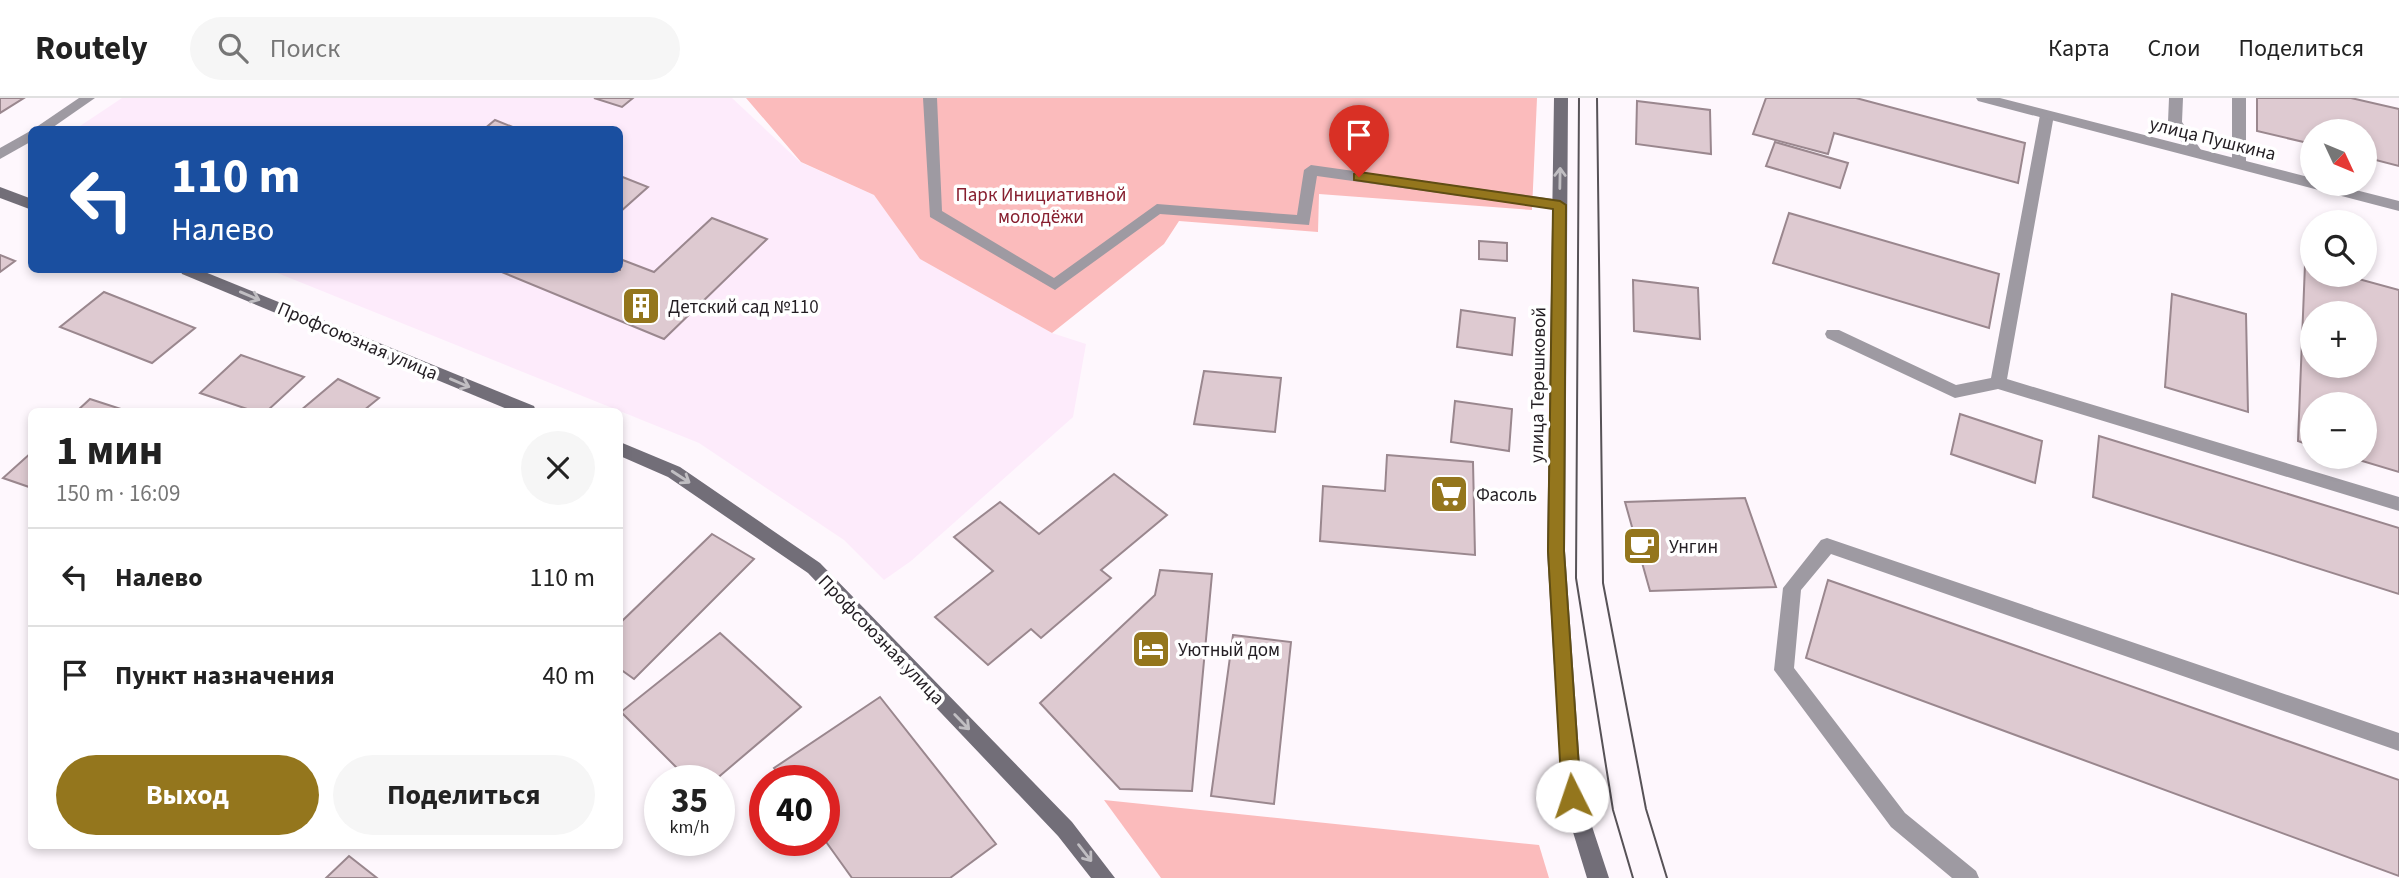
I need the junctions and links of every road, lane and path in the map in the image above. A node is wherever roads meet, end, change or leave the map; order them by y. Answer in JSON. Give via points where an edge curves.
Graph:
{"nodes":[{"id":1,"x":88,"y":98,"type":"edge"},
{"id":2,"x":930,"y":98,"type":"edge"},
{"id":3,"x":1561,"y":98,"type":"edge"},
{"id":4,"x":1983,"y":98,"type":"edge"},
{"id":5,"x":2176,"y":98,"type":"edge"},
{"id":6,"x":2239,"y":98,"type":"edge"},
{"id":7,"x":2047,"y":115,"type":"junction"},
{"id":8,"x":45,"y":126,"type":"edge"},
{"id":9,"x":28,"y":136,"type":"edge"},
{"id":10,"x":2196,"y":153,"type":"junction"},
{"id":11,"x":0,"y":154,"type":"edge"},
{"id":12,"x":2239,"y":164,"type":"junction"},
{"id":13,"x":2300,"y":180,"type":"edge"},
{"id":14,"x":0,"y":191,"type":"edge"},
{"id":15,"x":2362,"y":196,"type":"edge"},
{"id":16,"x":28,"y":203,"type":"edge"},
{"id":17,"x":1560,"y":205,"type":"junction"},
{"id":18,"x":2399,"y":206,"type":"edge"},
{"id":19,"x":194,"y":273,"type":"edge"},
{"id":20,"x":1833,"y":334,"type":"dead end"},
{"id":21,"x":1998,"y":383,"type":"junction"},
{"id":22,"x":521,"y":408,"type":"edge"},
{"id":23,"x":623,"y":450,"type":"edge"},
{"id":24,"x":2399,"y":504,"type":"edge"},
{"id":25,"x":2399,"y":742,"type":"edge"},
{"id":26,"x":1104,"y":878,"type":"edge"},
{"id":27,"x":1598,"y":878,"type":"edge"},
{"id":28,"x":1968,"y":878,"type":"edge"}],
"edges":[{"from":1,"to":8,"type":"street"},
{"from":2,"to":17,"type":"street","via":[[935,213],[1055,285],[1157,209],[1304,221],[1311,170]]},
{"from":17,"to":3,"type":"street","name":"улица Терешковой","one_way":true},
{"from":4,"to":7,"type":"street","name":"улица Пушкина"},
{"from":5,"to":10,"type":"street","via":[[2175,121]]},
{"from":6,"to":12,"type":"street"},
{"from":7,"to":10,"type":"street","name":"улица Пушкина"},
{"from":7,"to":21,"type":"street"},
{"from":9,"to":11,"type":"street"},
{"from":10,"to":12,"type":"street","name":"улица Пушкина"},
{"from":12,"to":13,"type":"street","name":"улица Пушкина"},
{"from":14,"to":16,"type":"street"},
{"from":15,"to":18,"type":"street","name":"улица Пушкина"},
{"from":17,"to":27,"type":"street","name":"улица Терешковой","via":[[1556,551],[1572,796]]},
{"from":19,"to":22,"type":"street","name":"Профсоюзная улица","one_way":true},
{"from":20,"to":21,"type":"street","via":[[1955,392]]},
{"from":21,"to":24,"type":"street"},
{"from":23,"to":26,"type":"street","name":"Профсоюзная улица","one_way":true,"via":[[674,472],[814,568],[1065,828]]},
{"from":25,"to":28,"type":"street","via":[[1827,545],[1792,588],[1784,670],[1898,820]]}]}
